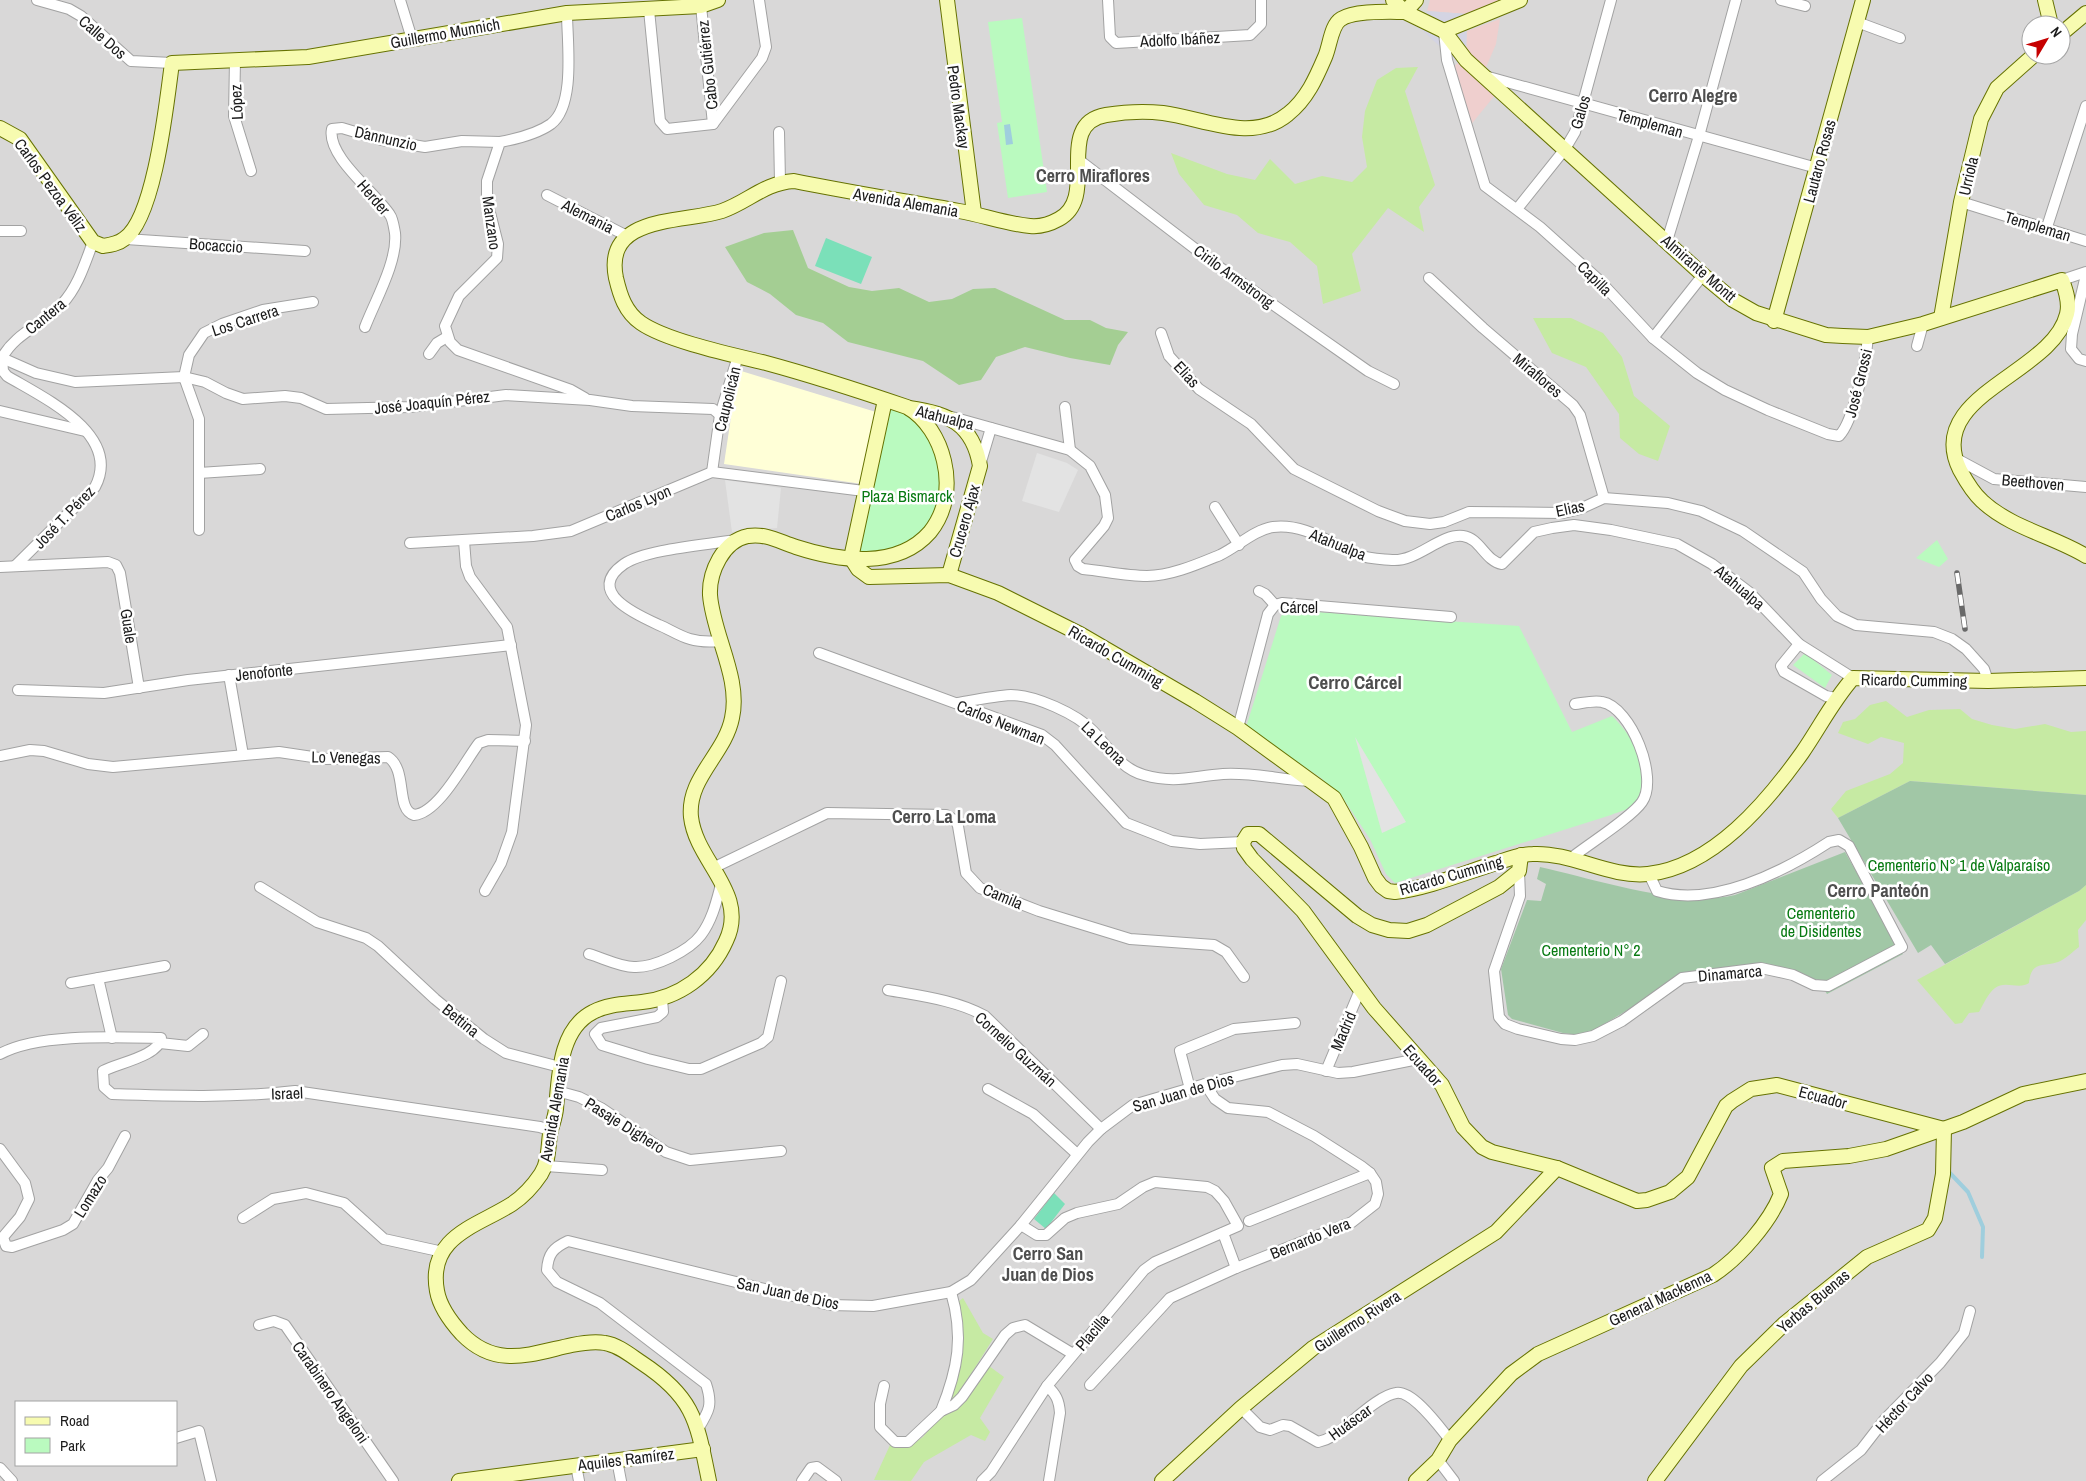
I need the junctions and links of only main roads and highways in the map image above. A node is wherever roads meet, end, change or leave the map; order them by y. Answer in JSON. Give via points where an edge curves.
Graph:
{"nodes":[{"id":1,"x":718,"y":0,"type":"edge"},
{"id":2,"x":947,"y":0,"type":"edge"},
{"id":3,"x":1393,"y":0,"type":"edge"},
{"id":4,"x":1416,"y":0,"type":"edge"},
{"id":5,"x":1520,"y":0,"type":"edge"},
{"id":6,"x":1863,"y":0,"type":"edge"},
{"id":7,"x":2046,"y":0,"type":"edge"},
{"id":8,"x":1405,"y":12,"type":"junction"},
{"id":9,"x":2086,"y":13,"type":"edge"},
{"id":10,"x":2049,"y":15,"type":"edge"},
{"id":11,"x":2071,"y":26,"type":"edge"},
{"id":12,"x":1444,"y":31,"type":"junction"},
{"id":13,"x":2023,"y":65,"type":"edge"},
{"id":14,"x":0,"y":128,"type":"edge"},
{"id":15,"x":974,"y":213,"type":"junction"},
{"id":16,"x":126,"y":239,"type":"joint"},
{"id":17,"x":1941,"y":318,"type":"junction"},
{"id":18,"x":1774,"y":321,"type":"junction"},
{"id":19,"x":885,"y":400,"type":"junction"},
{"id":20,"x":907,"y":408,"type":"junction"},
{"id":21,"x":946,"y":415,"type":"joint"},
{"id":22,"x":2086,"y":556,"type":"edge"},
{"id":23,"x":851,"y":558,"type":"junction"},
{"id":24,"x":949,"y":575,"type":"junction"},
{"id":25,"x":2086,"y":678,"type":"edge"},
{"id":26,"x":1521,"y":855,"type":"junction"},
{"id":27,"x":2086,"y":1081,"type":"edge"},
{"id":28,"x":1944,"y":1129,"type":"junction"},
{"id":29,"x":1557,"y":1168,"type":"junction"},
{"id":30,"x":703,"y":1449,"type":"junction"},
{"id":31,"x":536,"y":1476,"type":"edge"},
{"id":32,"x":499,"y":1478,"type":"edge"},
{"id":33,"x":459,"y":1481,"type":"edge"},
{"id":34,"x":710,"y":1481,"type":"edge"},
{"id":35,"x":1162,"y":1481,"type":"edge"},
{"id":36,"x":1416,"y":1481,"type":"edge"},
{"id":37,"x":1655,"y":1481,"type":"edge"}],
"edges":[{"from":1,"to":16,"type":"main road","name":"Guillermo Munnich","via":[[701,6],[567,13],[308,57],[172,63],[154,172],[141,216]]},
{"from":2,"to":15,"type":"main road","name":"Pedro Mackay"},
{"from":3,"to":8,"type":"main road"},
{"from":4,"to":8,"type":"main road"},
{"from":5,"to":12,"type":"main road"},
{"from":6,"to":18,"type":"main road","name":"Lautaro Rosas"},
{"from":7,"to":10,"type":"main road"},
{"from":8,"to":12,"type":"main road","name":"Almirante Montt"},
{"from":8,"to":15,"type":"main road","name":"Avenida Alemania","via":[[1363,14],[1336,23],[1311,87],[1288,115],[1273,123],[1253,128],[1235,127],[1163,113],[1094,117],[1084,124],[1080,133],[1075,195],[1071,208],[1061,218],[1031,226]]},
{"from":9,"to":11,"type":"main road"},
{"from":12,"to":18,"type":"main road","name":"Almirante Montt","via":[[1483,76],[1704,275],[1733,300]]},
{"from":13,"to":17,"type":"main road","name":"Urriola","via":[[1997,88],[1981,119],[1961,202]]},
{"from":14,"to":16,"type":"main road","name":"Carlos Pezoa Véliz","via":[[20,139],[93,242],[102,246]]},
{"from":15,"to":19,"type":"main road","name":"Avenida Alemania","via":[[794,181],[780,182],[722,211],[652,223],[638,229],[621,244],[615,274],[623,304],[640,323],[665,334]]},
{"from":17,"to":18,"type":"main road","name":"Almirante Montt","via":[[1868,337],[1826,335]]},
{"from":17,"to":22,"type":"main road","name":"Almirante Montt","via":[[2062,280],[2068,312],[2058,334],[2044,350],[1978,398],[1957,429],[1953,444],[1955,458],[1970,487],[1981,500],[1998,514]]},
{"from":19,"to":20,"type":"main road","name":"Avenida Alemania"},
{"from":19,"to":23,"type":"main road"},
{"from":20,"to":21,"type":"main road","name":"Atahualpa"},
{"from":20,"to":23,"type":"main road","name":"Avenida Alemania","via":[[927,425],[942,452],[947,481],[942,512],[927,535],[908,550],[885,558]]},
{"from":21,"to":24,"type":"main road","name":"Crucero Ajax","via":[[969,436],[980,466]]},
{"from":23,"to":24,"type":"main road","name":"Ricardo Cumming","via":[[869,577]]},
{"from":23,"to":30,"type":"main road","name":"Avenida Alemania","via":[[798,548],[764,536],[748,536],[739,540],[720,556],[710,591],[730,682],[732,718],[696,790],[691,813],[696,838],[722,880],[731,906],[733,924],[728,939],[704,973],[676,994],[662,999],[617,1004],[595,1011],[581,1020],[568,1042],[560,1067],[546,1166],[532,1188],[521,1198],[464,1229],[449,1242],[436,1274],[441,1304],[455,1326],[479,1348],[494,1355],[515,1357],[587,1342],[606,1343],[621,1349],[670,1384],[688,1404]]},
{"from":24,"to":26,"type":"main road","name":"Ricardo Cumming","via":[[998,593],[1080,634],[1238,728],[1314,781],[1334,798],[1375,878],[1388,891],[1403,891]]},
{"from":25,"to":26,"type":"main road","name":"Ricardo Cumming","via":[[1988,681],[1853,678],[1835,698],[1781,780],[1738,829],[1694,858],[1649,874],[1615,871],[1540,854]]},
{"from":26,"to":29,"type":"main road","name":"Ecuador","via":[[1518,871],[1499,887],[1427,925],[1408,931],[1389,930],[1357,916],[1259,834],[1248,834],[1243,842],[1252,859],[1303,911],[1360,990],[1449,1095],[1463,1127],[1482,1147]]},
{"from":27,"to":28,"type":"main road","via":[[2023,1094]]},
{"from":28,"to":29,"type":"main road","name":"Ecuador","via":[[1768,1085],[1751,1089],[1726,1106],[1688,1177],[1659,1196],[1637,1201]]},
{"from":28,"to":36,"type":"main road","name":"General Mackenna","via":[[1886,1149],[1776,1164],[1772,1168],[1781,1194],[1777,1204],[1740,1253],[1725,1267],[1538,1354],[1510,1374],[1450,1440],[1438,1460]]},
{"from":28,"to":37,"type":"main road","name":"Yerbas Buenas","via":[[1943,1174],[1936,1218],[1928,1230],[1867,1257],[1784,1324],[1741,1366]]},
{"from":29,"to":35,"type":"main road","name":"Guillermo Rivera","via":[[1496,1232],[1313,1348],[1240,1408]]},
{"from":30,"to":31,"type":"main road","name":"Aquiles Ramírez","via":[[576,1465]]},
{"from":30,"to":34,"type":"main road","name":"Avenida Alemania"},
{"from":31,"to":32,"type":"main road","name":"Aquiles Ramírez"},
{"from":32,"to":33,"type":"main road","name":"Aquiles Ramírez"}]}
